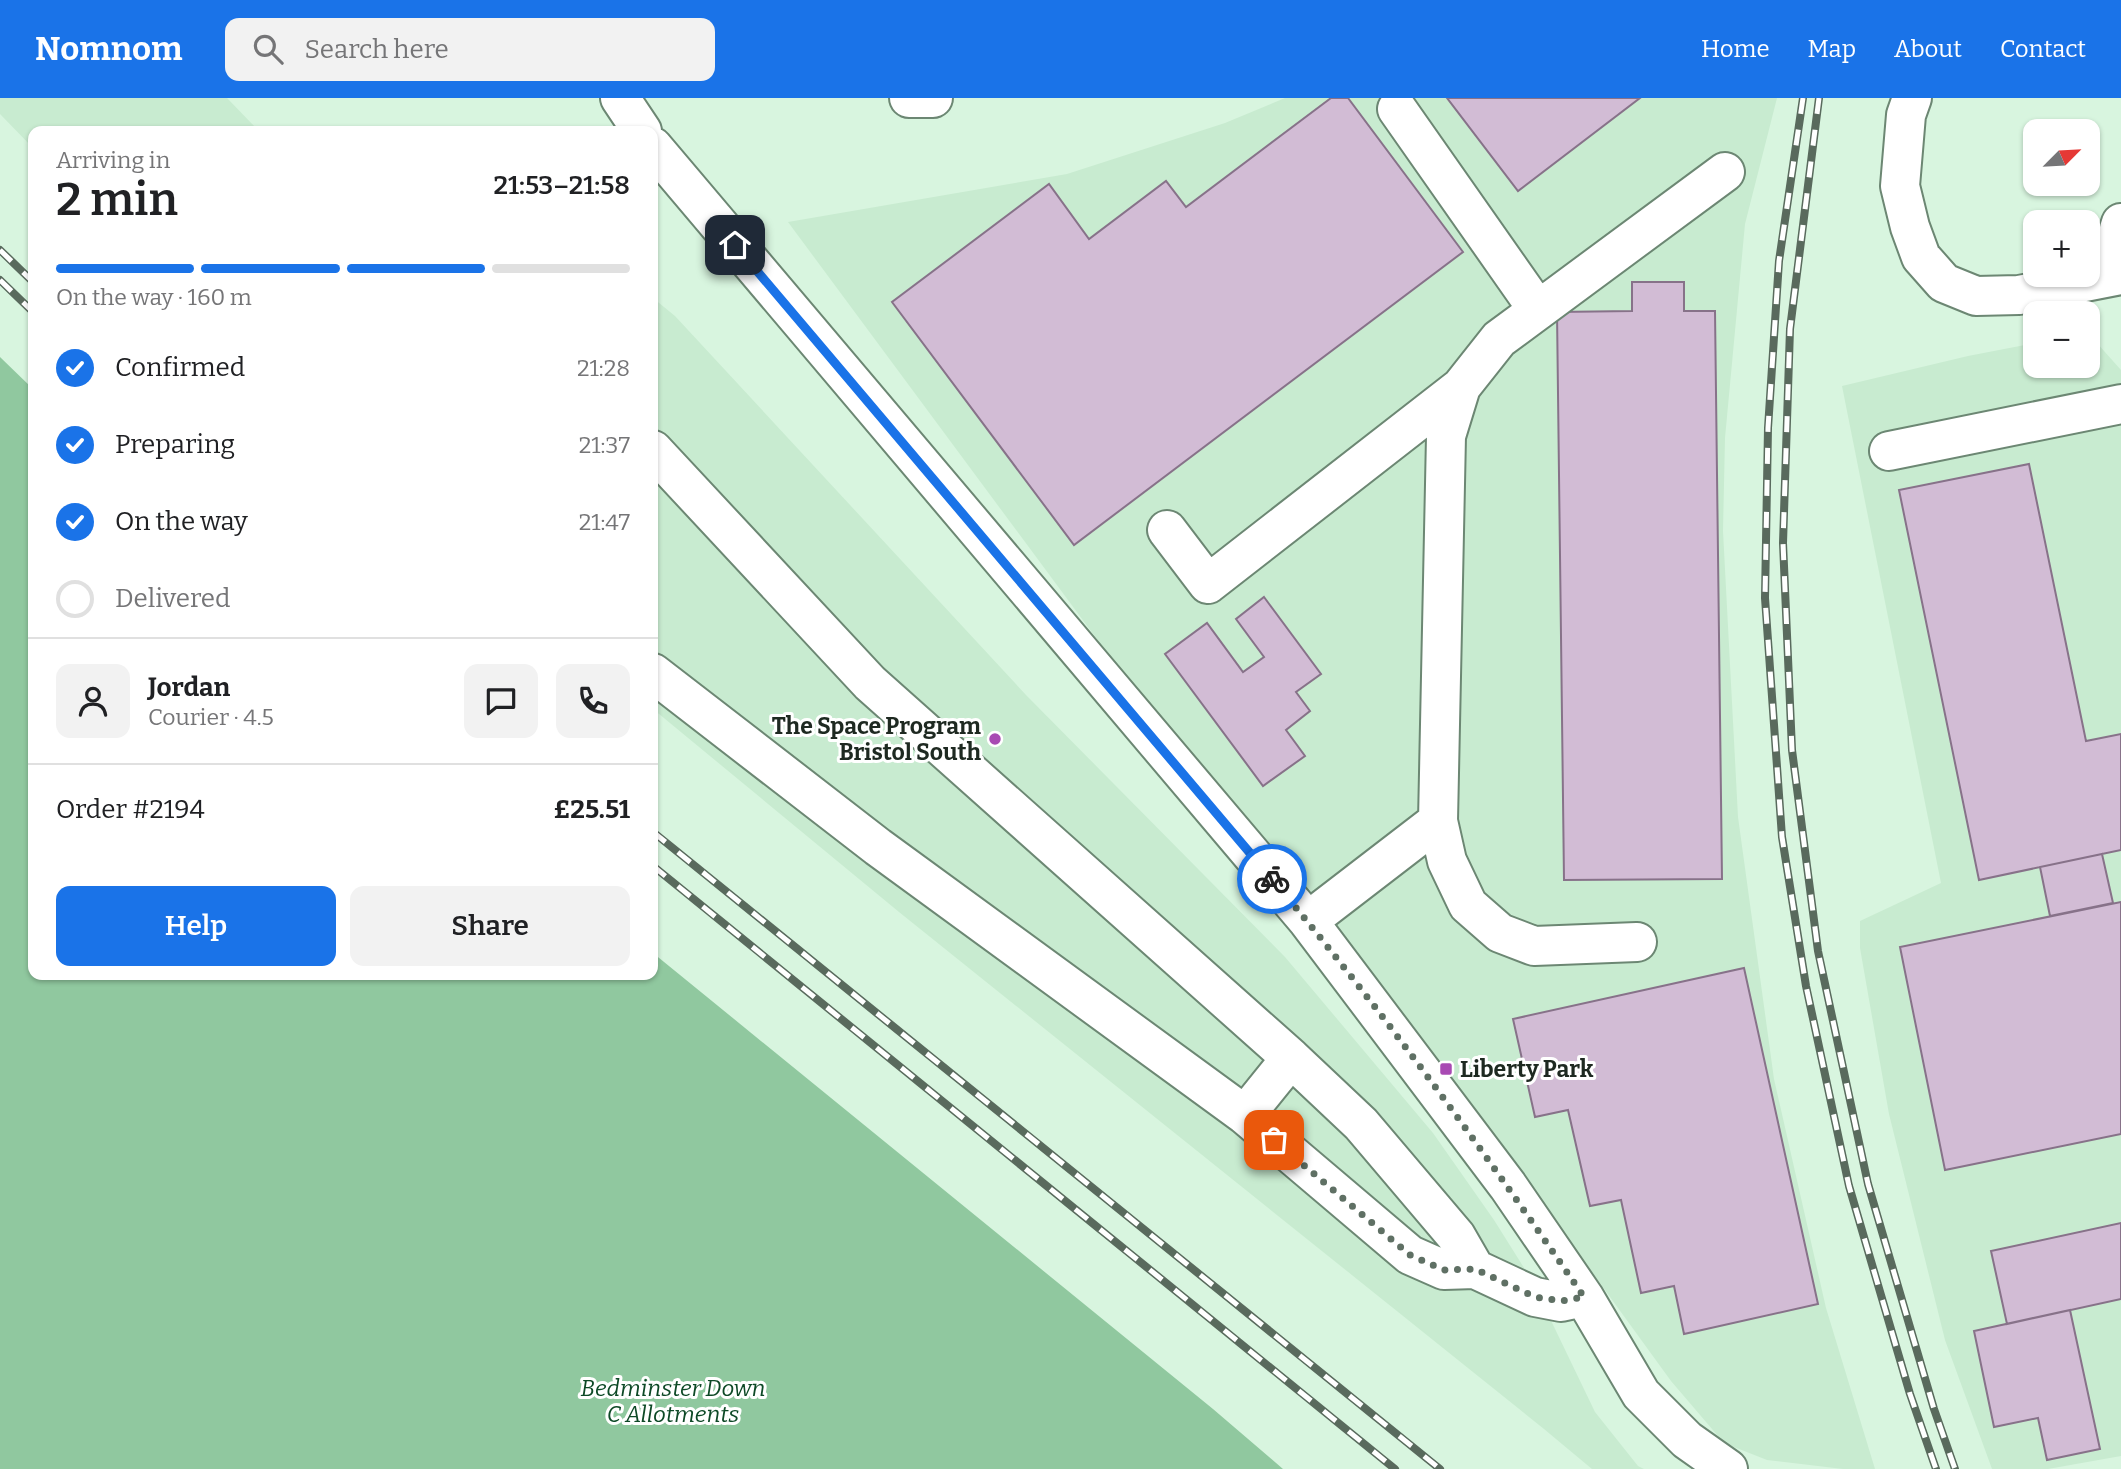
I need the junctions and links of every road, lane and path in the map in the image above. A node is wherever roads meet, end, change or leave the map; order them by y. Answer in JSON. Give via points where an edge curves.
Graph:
{"nodes":[{"id":1,"x":620,"y":98,"type":"edge"},
{"id":2,"x":909,"y":98,"type":"edge"},
{"id":3,"x":933,"y":98,"type":"edge"},
{"id":4,"x":1912,"y":98,"type":"edge"},
{"id":5,"x":1397,"y":109,"type":"dead end"},
{"id":6,"x":639,"y":126,"type":"edge"},
{"id":7,"x":658,"y":153,"type":"edge"},
{"id":8,"x":1725,"y":172,"type":"dead end"},
{"id":9,"x":2121,"y":223,"type":"edge"},
{"id":10,"x":2121,"y":263,"type":"edge"},
{"id":11,"x":2121,"y":275,"type":"edge"},
{"id":12,"x":1538,"y":310,"type":"junction"},
{"id":13,"x":1461,"y":387,"type":"junction"},
{"id":14,"x":2121,"y":404,"type":"edge"},
{"id":15,"x":1889,"y":451,"type":"dead end"},
{"id":16,"x":658,"y":455,"type":"edge"},
{"id":17,"x":1167,"y":530,"type":"dead end"},
{"id":18,"x":658,"y":677,"type":"edge"},
{"id":19,"x":1438,"y":821,"type":"junction"},
{"id":20,"x":1308,"y":921,"type":"junction"},
{"id":21,"x":1637,"y":942,"type":"dead end"},
{"id":22,"x":1291,"y":1058,"type":"junction"},
{"id":23,"x":1245,"y":1115,"type":"junction"},
{"id":24,"x":1475,"y":1269,"type":"junction"},
{"id":25,"x":1584,"y":1297,"type":"junction"},
{"id":26,"x":1728,"y":1469,"type":"edge"}],
"edges":[{"from":1,"to":6,"type":"street"},
{"from":2,"to":3,"type":"street"},
{"from":4,"to":11,"type":"street","via":[[1906,115],[1900,186],[1921,257],[1944,283],[1976,296],[2019,295]]},
{"from":5,"to":12,"type":"street"},
{"from":7,"to":20,"type":"street"},
{"from":8,"to":12,"type":"street"},
{"from":9,"to":10,"type":"street","via":[[2116,236]]},
{"from":12,"to":13,"type":"street","via":[[1499,339]]},
{"from":13,"to":17,"type":"street","via":[[1208,584]]},
{"from":13,"to":19,"type":"street","via":[[1446,436]]},
{"from":14,"to":15,"type":"street"},
{"from":16,"to":22,"type":"street","via":[[870,683]]},
{"from":18,"to":23,"type":"street","via":[[878,847]]},
{"from":19,"to":20,"type":"street"},
{"from":19,"to":21,"type":"street","via":[[1447,861],[1468,905],[1500,933],[1534,946]]},
{"from":20,"to":25,"type":"street","via":[[1501,1176]]},
{"from":22,"to":23,"type":"street"},
{"from":22,"to":24,"type":"street","via":[[1361,1124],[1457,1236]]},
{"from":23,"to":24,"type":"street","via":[[1410,1255],[1444,1270]]},
{"from":24,"to":25,"type":"street","via":[[1535,1297],[1561,1301]]},
{"from":25,"to":26,"type":"street","via":[[1641,1394],[1687,1440]]}]}
